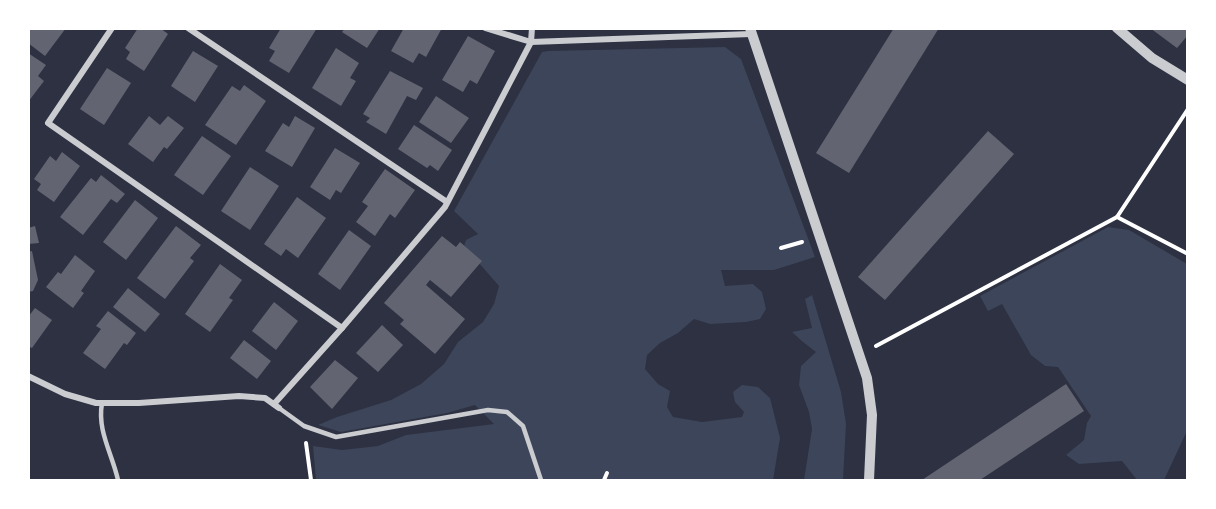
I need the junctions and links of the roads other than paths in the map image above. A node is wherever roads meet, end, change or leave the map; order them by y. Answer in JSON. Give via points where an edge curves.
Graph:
{"nodes":[{"id":1,"x":112,"y":28,"type":"edge"},
{"id":2,"x":188,"y":28,"type":"edge"},
{"id":3,"x":485,"y":28,"type":"edge"},
{"id":4,"x":531,"y":28,"type":"edge"},
{"id":5,"x":1117,"y":28,"type":"edge"},
{"id":6,"x":750,"y":32,"type":"edge"},
{"id":7,"x":531,"y":42,"type":"junction"},
{"id":8,"x":1188,"y":80,"type":"edge"},
{"id":9,"x":447,"y":202,"type":"junction"},
{"id":10,"x":342,"y":328,"type":"junction"},
{"id":11,"x":28,"y":376,"type":"edge"},
{"id":12,"x":102,"y":403,"type":"junction"},
{"id":13,"x":276,"y":406,"type":"junction"},
{"id":14,"x":118,"y":480,"type":"edge"},
{"id":15,"x":541,"y":480,"type":"edge"},
{"id":16,"x":868,"y":480,"type":"edge"}],
"edges":[{"from":1,"to":10,"type":"street","via":[[48,123]]},
{"from":2,"to":9,"type":"street"},
{"from":3,"to":7,"type":"street"},
{"from":4,"to":7,"type":"street"},
{"from":5,"to":8,"type":"street","via":[[1152,58]]},
{"from":6,"to":7,"type":"street"},
{"from":6,"to":16,"type":"street","via":[[867,378],[872,415]]},
{"from":7,"to":9,"type":"street"},
{"from":9,"to":10,"type":"street"},
{"from":10,"to":13,"type":"street"},
{"from":11,"to":12,"type":"street","via":[[65,394]]},
{"from":12,"to":13,"type":"street","via":[[239,396],[266,398]]},
{"from":12,"to":14,"type":"lane","via":[[104,437]]},
{"from":13,"to":15,"type":"lane","via":[[304,426],[336,437],[488,410],[507,412],[522,426]]}]}
